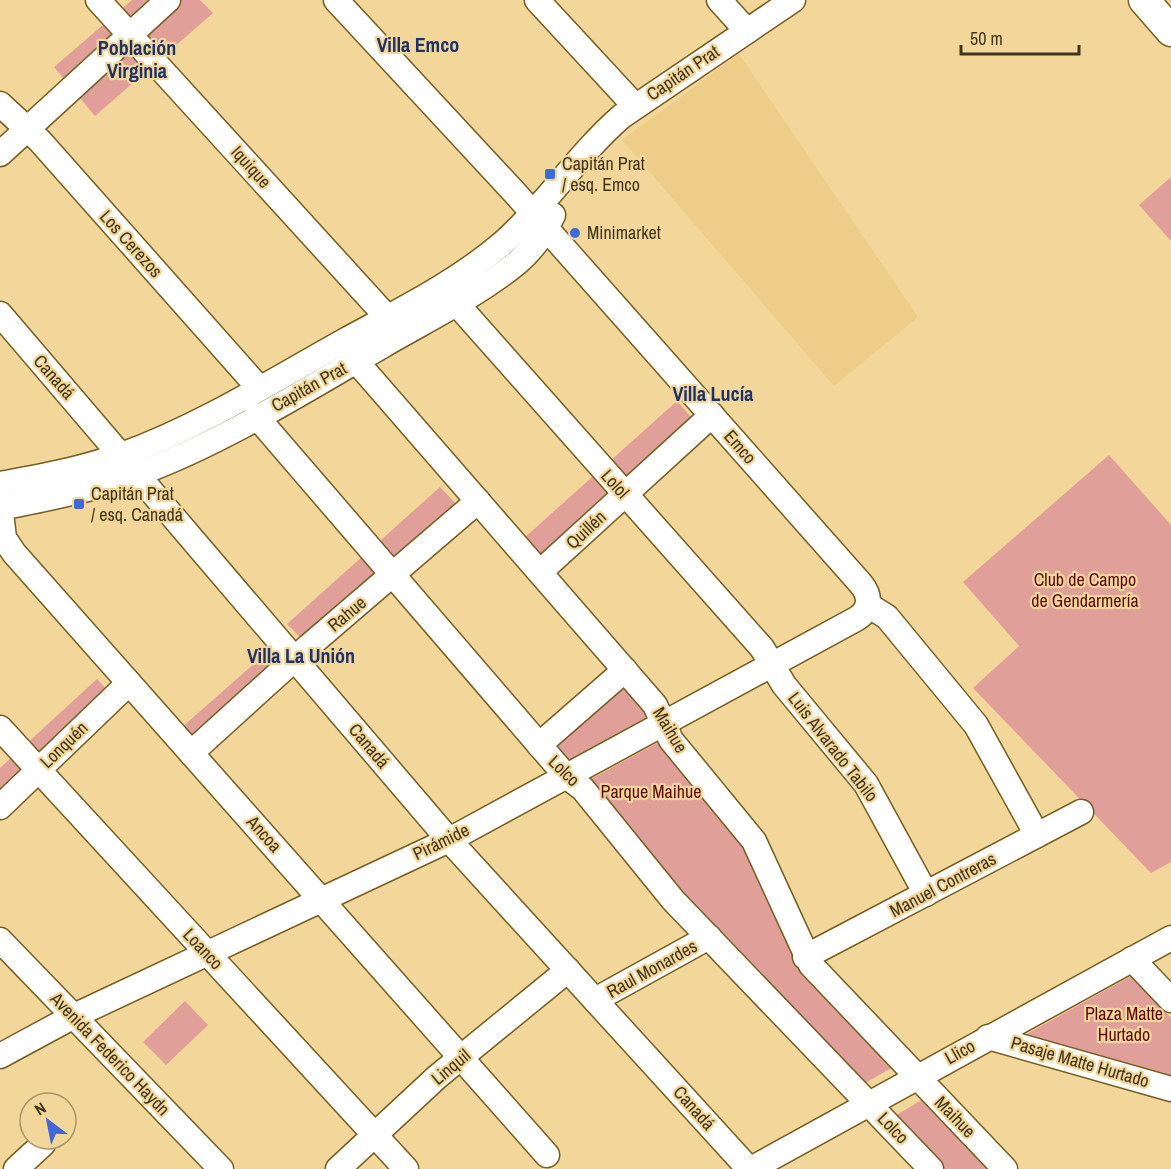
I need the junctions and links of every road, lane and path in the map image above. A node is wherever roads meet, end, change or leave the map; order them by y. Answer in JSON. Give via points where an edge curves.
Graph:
{"nodes":[{"id":1,"x":98,"y":0,"type":"edge"},
{"id":2,"x":168,"y":0,"type":"edge"},
{"id":3,"x":336,"y":0,"type":"edge"},
{"id":4,"x":537,"y":0,"type":"edge"},
{"id":5,"x":719,"y":0,"type":"edge"},
{"id":6,"x":793,"y":0,"type":"edge"},
{"id":7,"x":1144,"y":0,"type":"edge"},
{"id":8,"x":747,"y":31,"type":"junction"},
{"id":9,"x":1171,"y":31,"type":"edge"},
{"id":10,"x":130,"y":34,"type":"junction"},
{"id":11,"x":0,"y":104,"type":"edge"},
{"id":12,"x":635,"y":106,"type":"junction"},
{"id":13,"x":27,"y":130,"type":"junction"},
{"id":14,"x":0,"y":154,"type":"edge"},
{"id":15,"x":539,"y":221,"type":"junction"},
{"id":16,"x":456,"y":303,"type":"junction"},
{"id":17,"x":0,"y":314,"type":"edge"},
{"id":18,"x":395,"y":325,"type":"junction"},
{"id":19,"x":356,"y":361,"type":"junction"},
{"id":20,"x":259,"y":388,"type":"junction"},
{"id":21,"x":256,"y":416,"type":"junction"},
{"id":22,"x":712,"y":416,"type":"junction"},
{"id":23,"x":121,"y":455,"type":"junction"},
{"id":24,"x":136,"y":474,"type":"junction"},
{"id":25,"x":0,"y":484,"type":"edge"},
{"id":26,"x":625,"y":495,"type":"junction"},
{"id":27,"x":478,"y":501,"type":"junction"},
{"id":28,"x":0,"y":507,"type":"edge"},
{"id":29,"x":540,"y":572,"type":"junction"},
{"id":30,"x":393,"y":575,"type":"junction"},
{"id":31,"x":868,"y":605,"type":"junction"},
{"id":32,"x":295,"y":660,"type":"junction"},
{"id":33,"x":772,"y":665,"type":"junction"},
{"id":34,"x":625,"y":669,"type":"junction"},
{"id":35,"x":129,"y":683,"type":"junction"},
{"id":36,"x":664,"y":723,"type":"junction"},
{"id":37,"x":0,"y":728,"type":"edge"},
{"id":38,"x":539,"y":745,"type":"junction"},
{"id":39,"x":191,"y":753,"type":"junction"},
{"id":40,"x":38,"y":770,"type":"junction"},
{"id":41,"x":566,"y":776,"type":"junction"},
{"id":42,"x":0,"y":807,"type":"edge"},
{"id":43,"x":1081,"y":812,"type":"dead end"},
{"id":44,"x":1037,"y":835,"type":"junction"},
{"id":45,"x":449,"y":840,"type":"junction"},
{"id":46,"x":926,"y":894,"type":"junction"},
{"id":47,"x":320,"y":900,"type":"junction"},
{"id":48,"x":709,"y":937,"type":"junction"},
{"id":49,"x":1171,"y":938,"type":"edge"},
{"id":50,"x":0,"y":940,"type":"edge"},
{"id":51,"x":207,"y":953,"type":"junction"},
{"id":52,"x":806,"y":957,"type":"junction"},
{"id":53,"x":1132,"y":959,"type":"junction"},
{"id":54,"x":568,"y":970,"type":"junction"},
{"id":55,"x":595,"y":1000,"type":"junction"},
{"id":56,"x":1171,"y":1000,"type":"edge"},
{"id":57,"x":74,"y":1016,"type":"junction"},
{"id":58,"x":988,"y":1037,"type":"junction"},
{"id":59,"x":0,"y":1056,"type":"edge"},
{"id":60,"x":460,"y":1058,"type":"junction"},
{"id":61,"x":917,"y":1076,"type":"junction"},
{"id":62,"x":1171,"y":1089,"type":"edge"},
{"id":63,"x":869,"y":1103,"type":"junction"},
{"id":64,"x":375,"y":1135,"type":"junction"},
{"id":65,"x":35,"y":1151,"type":"edge"},
{"id":66,"x":547,"y":1155,"type":"dead end"},
{"id":67,"x":0,"y":1159,"type":"edge"},
{"id":68,"x":9,"y":1169,"type":"edge"},
{"id":69,"x":15,"y":1169,"type":"edge"},
{"id":70,"x":221,"y":1169,"type":"edge"},
{"id":71,"x":338,"y":1169,"type":"edge"},
{"id":72,"x":406,"y":1169,"type":"edge"},
{"id":73,"x":750,"y":1169,"type":"edge"},
{"id":74,"x":932,"y":1169,"type":"edge"},
{"id":75,"x":1005,"y":1169,"type":"edge"}],
"edges":[{"from":1,"to":10,"type":"street","name":"Iquique"},
{"from":2,"to":10,"type":"street"},
{"from":3,"to":15,"type":"street","name":"Emco"},
{"from":4,"to":12,"type":"street"},
{"from":5,"to":8,"type":"street"},
{"from":6,"to":8,"type":"street","name":"Capitán Prat"},
{"from":7,"to":9,"type":"main road"},
{"from":8,"to":12,"type":"street","name":"Capitán Prat"},
{"from":10,"to":13,"type":"street"},
{"from":10,"to":18,"type":"street","name":"Iquique"},
{"from":11,"to":13,"type":"street","name":"Los Cerezos"},
{"from":12,"to":15,"type":"street","name":"Capitán Prat","via":[[598,138],[559,185]]},
{"from":13,"to":14,"type":"street"},
{"from":13,"to":20,"type":"street","name":"Los Cerezos"},
{"from":15,"to":16,"type":"street","name":"Capitán Prat","via":[[518,262]]},
{"from":15,"to":18,"type":"street","name":"Capitán Prat"},
{"from":15,"to":22,"type":"street","name":"Emco"},
{"from":16,"to":18,"type":"street","name":"Capitán Prat"},
{"from":16,"to":26,"type":"street","name":"Lolol"},
{"from":17,"to":23,"type":"street","name":"Canadá"},
{"from":18,"to":19,"type":"street","name":"Capitán Prat"},
{"from":18,"to":20,"type":"street","name":"Capitán Prat"},
{"from":19,"to":21,"type":"street","name":"Capitán Prat"},
{"from":19,"to":27,"type":"street","name":"Maihue"},
{"from":20,"to":23,"type":"street","name":"Capitán Prat"},
{"from":21,"to":24,"type":"street","name":"Capitán Prat"},
{"from":21,"to":30,"type":"street","name":"Lolco"},
{"from":22,"to":26,"type":"street","name":"Quillén"},
{"from":22,"to":31,"type":"street","name":"Emco","via":[[861,584]]},
{"from":23,"to":24,"type":"street","name":"Canadá"},
{"from":23,"to":25,"type":"street","name":"Capitán Prat"},
{"from":24,"to":28,"type":"street","name":"Capitán Prat"},
{"from":24,"to":32,"type":"street","name":"Canadá"},
{"from":26,"to":29,"type":"street","name":"Quillén"},
{"from":26,"to":33,"type":"street","name":"Lolol","via":[[762,648]]},
{"from":27,"to":29,"type":"street","name":"Maihue"},
{"from":27,"to":30,"type":"street","name":"Rahue"},
{"from":28,"to":35,"type":"street","name":"Ancoa","via":[[2,529],[10,548]]},
{"from":29,"to":34,"type":"street","name":"Maihue"},
{"from":30,"to":32,"type":"street","name":"Rahue"},
{"from":30,"to":38,"type":"street","name":"Lolco"},
{"from":31,"to":33,"type":"street","name":"Pirámide","via":[[862,616]]},
{"from":31,"to":44,"type":"street","name":"Emco","via":[[887,617],[976,725]]},
{"from":32,"to":39,"type":"street","name":"Rahue"},
{"from":32,"to":45,"type":"street","name":"Canadá"},
{"from":33,"to":36,"type":"street","name":"Pirámide"},
{"from":33,"to":46,"type":"street","name":"Luis Alvarado Tabilo","via":[[866,784]]},
{"from":34,"to":36,"type":"street","name":"Maihue","via":[[656,705]]},
{"from":34,"to":38,"type":"street"},
{"from":35,"to":39,"type":"street","name":"Ancoa"},
{"from":35,"to":40,"type":"street","name":"Lonquén"},
{"from":36,"to":41,"type":"street","name":"Pirámide"},
{"from":36,"to":52,"type":"street","name":"Maihue","via":[[671,740],[754,841]]},
{"from":37,"to":40,"type":"street","name":"Loanco"},
{"from":38,"to":41,"type":"street","name":"Lolco"},
{"from":39,"to":47,"type":"street","name":"Ancoa"},
{"from":40,"to":42,"type":"street","name":"Lonquén"},
{"from":40,"to":51,"type":"street","name":"Loanco"},
{"from":41,"to":45,"type":"street","name":"Pirámide"},
{"from":41,"to":48,"type":"street","name":"Lolco","via":[[583,789],[673,900]]},
{"from":43,"to":44,"type":"street","name":"Manuel Contreras"},
{"from":44,"to":46,"type":"street","name":"Manuel Contreras"},
{"from":45,"to":47,"type":"street","name":"Pirámide"},
{"from":45,"to":54,"type":"street","name":"Canadá"},
{"from":46,"to":52,"type":"street","name":"Manuel Contreras"},
{"from":47,"to":51,"type":"street","name":"Pirámide"},
{"from":47,"to":60,"type":"street","name":"Ancoa"},
{"from":48,"to":55,"type":"street","name":"Raul Monardes"},
{"from":48,"to":63,"type":"street","name":"Lolco"},
{"from":49,"to":53,"type":"street","name":"Llico"},
{"from":50,"to":57,"type":"street","name":"Avenida Federico Haydn"},
{"from":51,"to":57,"type":"street","name":"Pirámide"},
{"from":51,"to":64,"type":"street","name":"Loanco"},
{"from":52,"to":61,"type":"street","name":"Maihue"},
{"from":53,"to":56,"type":"street"},
{"from":53,"to":58,"type":"street","name":"Llico"},
{"from":54,"to":55,"type":"street","name":"Canadá"},
{"from":54,"to":60,"type":"street","name":"Linquil"},
{"from":55,"to":73,"type":"street","name":"Canadá"},
{"from":57,"to":59,"type":"street","name":"Pirámide"},
{"from":57,"to":70,"type":"street","name":"Avenida Federico Haydn"},
{"from":58,"to":61,"type":"street","name":"Llico"},
{"from":58,"to":62,"type":"street","name":"Pasaje Matte Hurtado"},
{"from":60,"to":64,"type":"street","name":"Linquil"},
{"from":60,"to":66,"type":"street","name":"Ancoa"},
{"from":61,"to":63,"type":"street","name":"Llico"},
{"from":61,"to":75,"type":"street","name":"Maihue"},
{"from":63,"to":73,"type":"street","name":"Llico"},
{"from":63,"to":74,"type":"street","name":"Lolco"},
{"from":64,"to":71,"type":"street","name":"Linquil"},
{"from":64,"to":72,"type":"street","name":"Loanco"},
{"from":65,"to":69,"type":"street"},
{"from":67,"to":68,"type":"street"}]}
